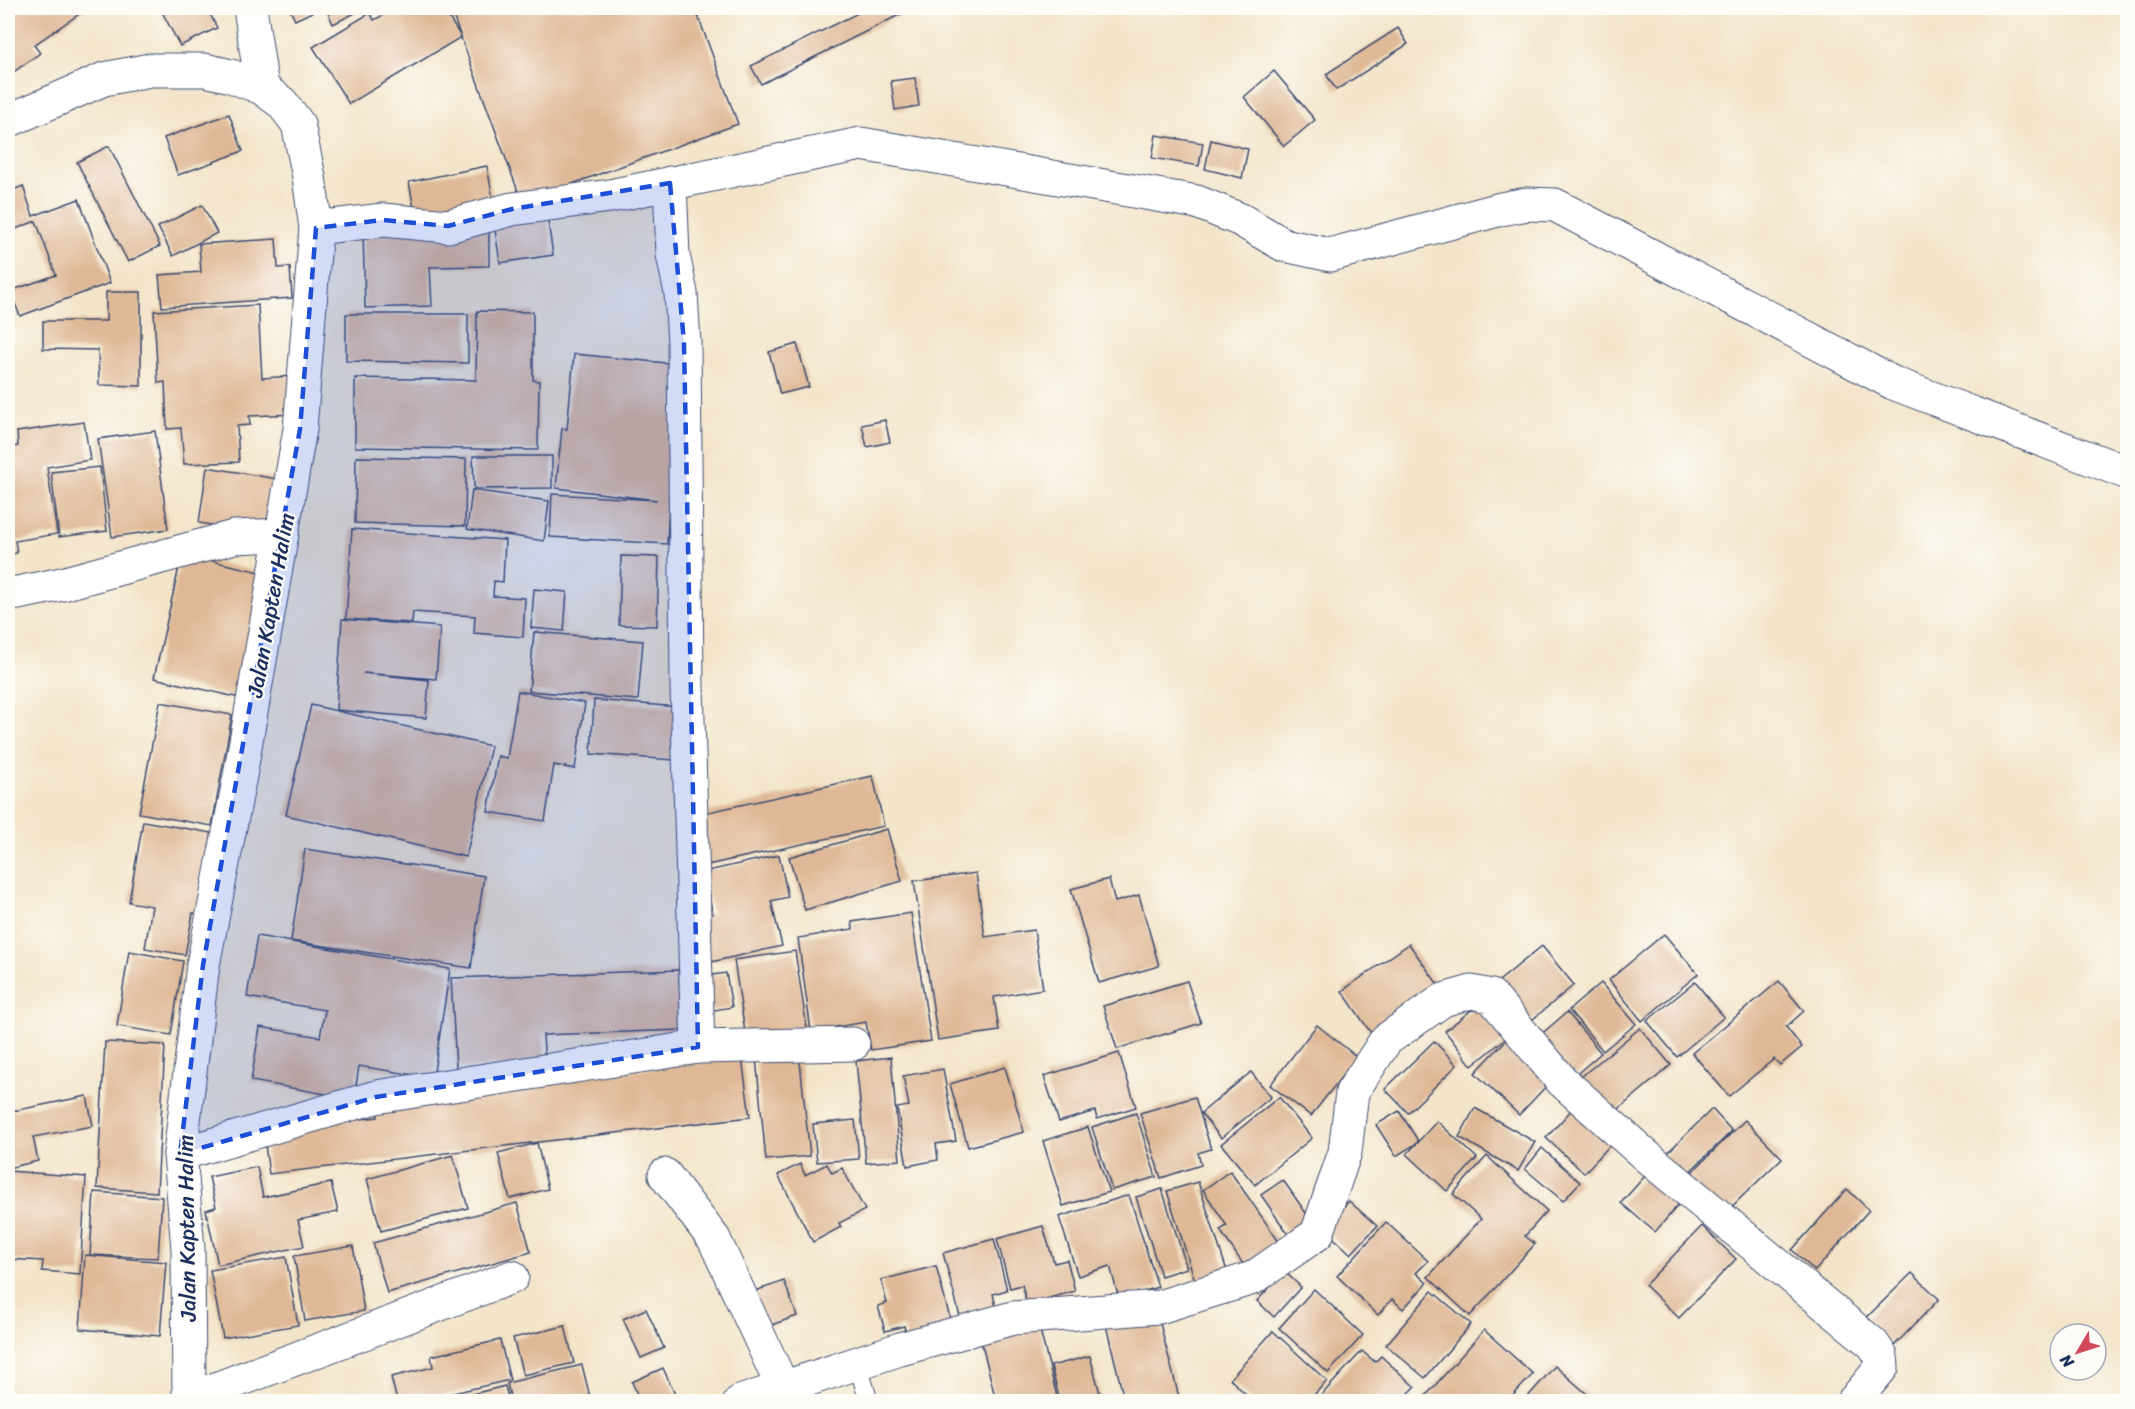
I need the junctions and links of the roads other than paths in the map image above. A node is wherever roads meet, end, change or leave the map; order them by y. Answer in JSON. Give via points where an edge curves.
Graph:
{"nodes":[{"id":1,"x":250,"y":8,"type":"edge"},
{"id":2,"x":262,"y":88,"type":"junction"},
{"id":3,"x":8,"y":121,"type":"edge"},
{"id":4,"x":670,"y":183,"type":"junction"},
{"id":5,"x":316,"y":228,"type":"junction"},
{"id":6,"x":2127,"y":473,"type":"edge"},
{"id":7,"x":282,"y":535,"type":"junction"},
{"id":8,"x":8,"y":595,"type":"edge"},
{"id":9,"x":853,"y":1044,"type":"dead end"},
{"id":10,"x":698,"y":1047,"type":"junction"},
{"id":11,"x":180,"y":1154,"type":"junction"},
{"id":12,"x":665,"y":1175,"type":"dead end"},
{"id":13,"x":512,"y":1277,"type":"dead end"},
{"id":14,"x":858,"y":1362,"type":"junction"},
{"id":15,"x":783,"y":1388,"type":"junction"},
{"id":16,"x":189,"y":1400,"type":"edge"},
{"id":17,"x":740,"y":1401,"type":"edge"},
{"id":18,"x":869,"y":1401,"type":"edge"},
{"id":19,"x":1853,"y":1401,"type":"edge"}],
"edges":[{"from":1,"to":2,"type":"street"},
{"from":2,"to":3,"type":"street","name":"Jalan Kapten Halim","via":[[206,70],[150,70],[104,79]]},
{"from":2,"to":5,"type":"street","name":"Jalan Kapten Halim","via":[[282,103],[298,124]]},
{"from":4,"to":5,"type":"street","via":[[610,196],[512,209],[448,226],[383,220]]},
{"from":4,"to":6,"type":"street","via":[[861,144],[1197,202],[1241,220],[1284,245],[1330,255],[1501,209],[1527,204],[1555,205],[1893,383]]},
{"from":4,"to":10,"type":"street","via":[[673,255],[681,293],[684,343],[687,687]]},
{"from":5,"to":7,"type":"street","name":"Jalan Kapten Halim","via":[[300,429]]},
{"from":7,"to":8,"type":"street","via":[[234,537]]},
{"from":7,"to":11,"type":"street","name":"Jalan Kapten Halim","via":[[203,965]]},
{"from":9,"to":10,"type":"street"},
{"from":10,"to":11,"type":"street","via":[[376,1097]]},
{"from":11,"to":16,"type":"street","name":"Jalan Kapten Halim","via":[[188,1250]]},
{"from":12,"to":15,"type":"street","via":[[714,1239]]},
{"from":13,"to":16,"type":"street"},
{"from":14,"to":15,"type":"street"},
{"from":14,"to":18,"type":"lane"},
{"from":14,"to":19,"type":"street","via":[[1013,1318],[1159,1307],[1253,1278],[1317,1234],[1345,1152],[1352,1092],[1386,1040],[1443,1000],[1471,992],[1491,996],[1562,1081],[1873,1344],[1882,1366]]},
{"from":15,"to":17,"type":"street"}]}
